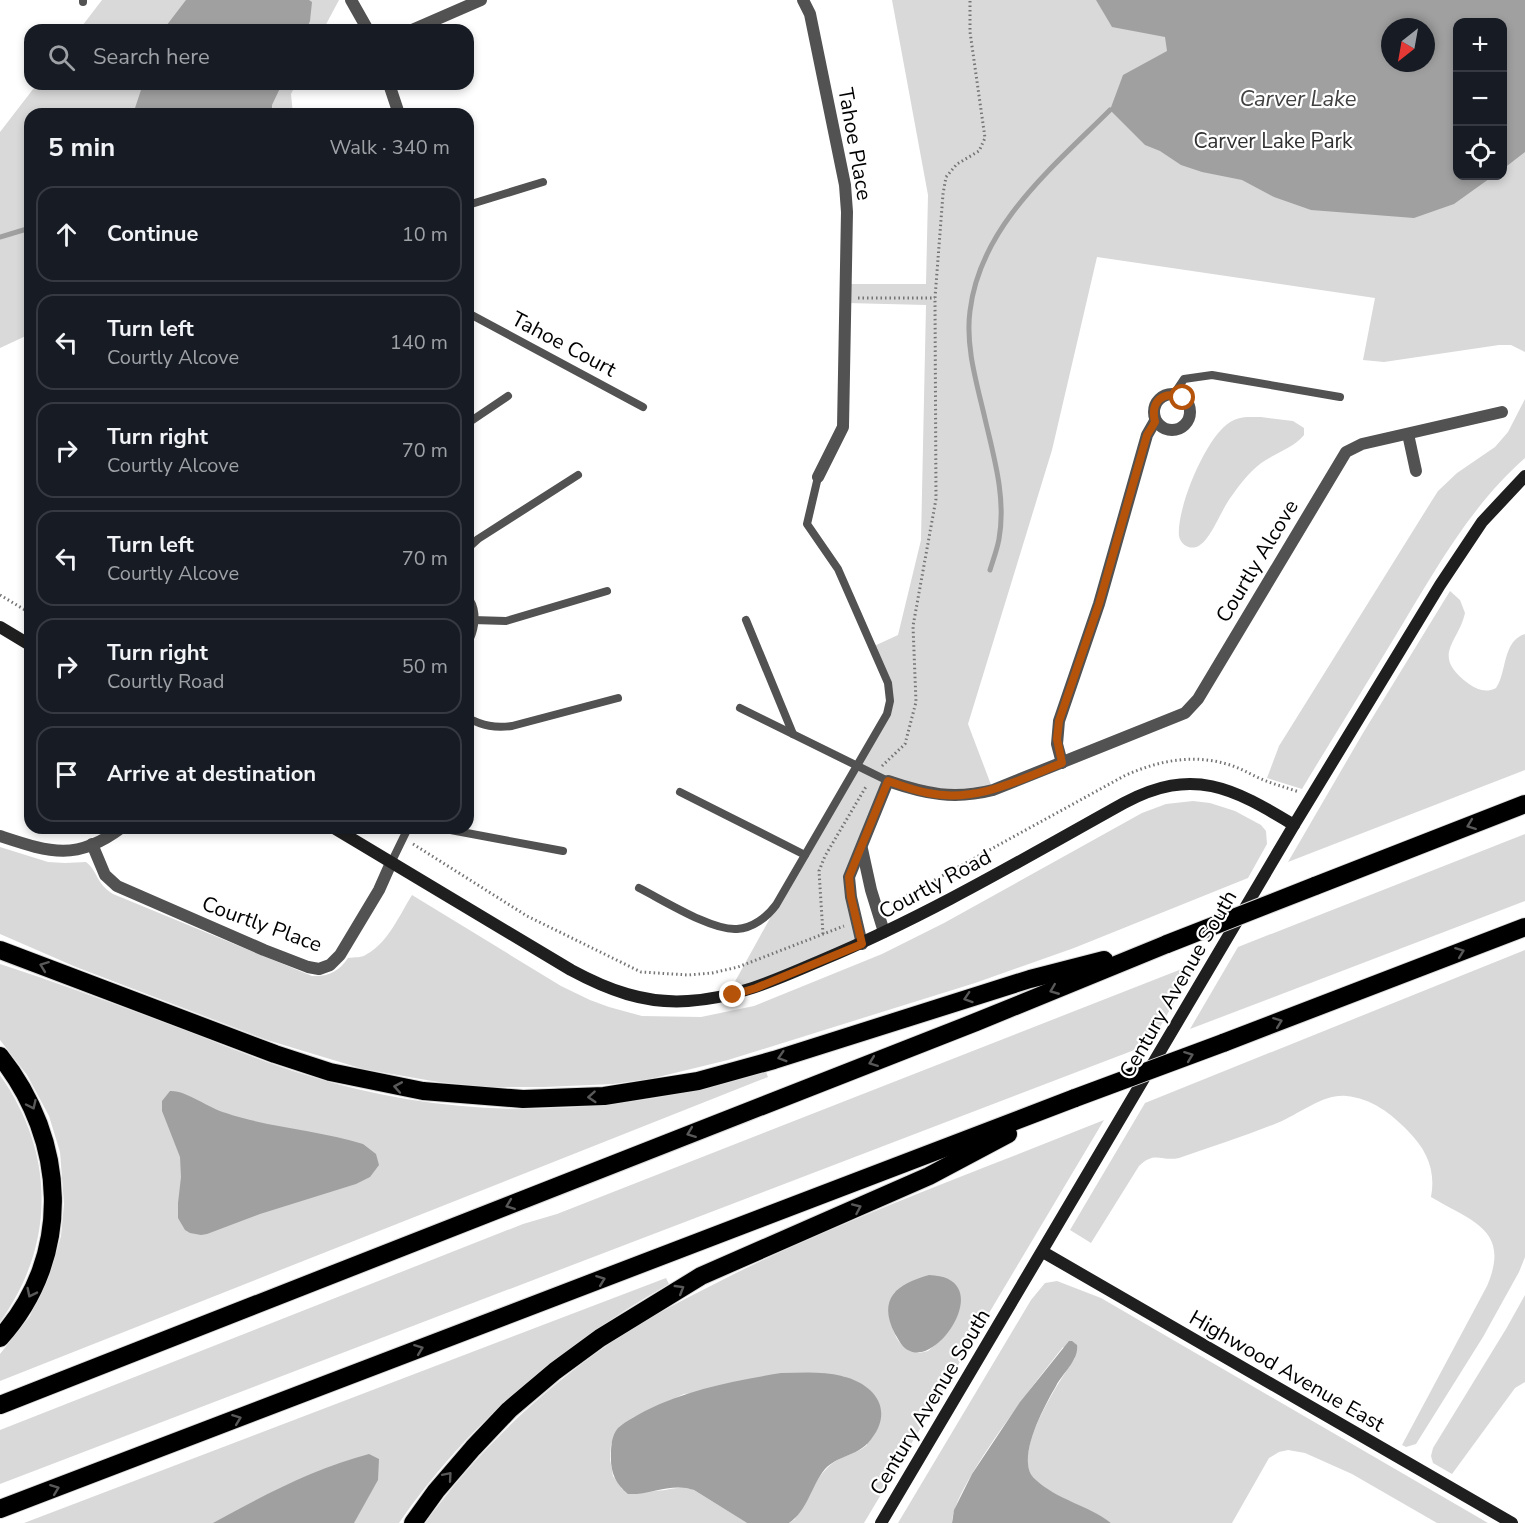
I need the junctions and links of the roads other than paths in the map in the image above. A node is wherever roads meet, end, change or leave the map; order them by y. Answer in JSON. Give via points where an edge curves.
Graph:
{"nodes":[{"id":1,"x":351,"y":0,"type":"edge"},
{"id":2,"x":481,"y":0,"type":"edge"},
{"id":3,"x":803,"y":0,"type":"edge"},
{"id":4,"x":365,"y":24,"type":"edge"},
{"id":5,"x":426,"y":24,"type":"edge"},
{"id":6,"x":391,"y":90,"type":"edge"},
{"id":7,"x":397,"y":108,"type":"edge"},
{"id":8,"x":543,"y":182,"type":"dead end"},
{"id":9,"x":474,"y":203,"type":"edge"},
{"id":10,"x":474,"y":316,"type":"edge"},
{"id":11,"x":1174,"y":394,"type":"junction"},
{"id":12,"x":508,"y":396,"type":"dead end"},
{"id":13,"x":1340,"y":397,"type":"dead end"},
{"id":14,"x":644,"y":407,"type":"dead end"},
{"id":15,"x":1502,"y":412,"type":"dead end"},
{"id":16,"x":474,"y":419,"type":"edge"},
{"id":17,"x":1155,"y":422,"type":"junction"},
{"id":18,"x":1408,"y":434,"type":"junction"},
{"id":19,"x":1416,"y":471,"type":"dead end"},
{"id":20,"x":578,"y":475,"type":"dead end"},
{"id":21,"x":1525,"y":476,"type":"edge"},
{"id":22,"x":818,"y":477,"type":"joint"},
{"id":23,"x":474,"y":543,"type":"edge"},
{"id":24,"x":607,"y":591,"type":"dead end"},
{"id":25,"x":474,"y":620,"type":"edge"},
{"id":26,"x":746,"y":620,"type":"dead end"},
{"id":27,"x":0,"y":627,"type":"edge"},
{"id":28,"x":24,"y":641,"type":"edge"},
{"id":29,"x":618,"y":698,"type":"dead end"},
{"id":30,"x":740,"y":708,"type":"dead end"},
{"id":31,"x":474,"y":721,"type":"edge"},
{"id":32,"x":793,"y":734,"type":"junction"},
{"id":33,"x":1062,"y":763,"type":"junction"},
{"id":34,"x":857,"y":766,"type":"junction"},
{"id":35,"x":888,"y":781,"type":"junction"},
{"id":36,"x":680,"y":792,"type":"dead end"},
{"id":37,"x":1525,"y":804,"type":"edge"},
{"id":38,"x":1294,"y":825,"type":"junction"},
{"id":39,"x":110,"y":834,"type":"edge"},
{"id":40,"x":344,"y":834,"type":"edge"},
{"id":41,"x":405,"y":834,"type":"edge"},
{"id":42,"x":474,"y":834,"type":"edge"},
{"id":43,"x":0,"y":836,"type":"edge"},
{"id":44,"x":92,"y":844,"type":"junction"},
{"id":45,"x":862,"y":849,"type":"junction"},
{"id":46,"x":563,"y":850,"type":"dead end"},
{"id":47,"x":805,"y":855,"type":"junction"},
{"id":48,"x":391,"y":863,"type":"junction"},
{"id":49,"x":639,"y":888,"type":"dead end"},
{"id":50,"x":1525,"y":927,"type":"edge"},
{"id":51,"x":884,"y":932,"type":"junction"},
{"id":52,"x":862,"y":944,"type":"junction"},
{"id":53,"x":1167,"y":944,"type":"junction"},
{"id":54,"x":0,"y":950,"type":"edge"},
{"id":55,"x":0,"y":1056,"type":"edge"},
{"id":56,"x":1075,"y":1098,"type":"junction"},
{"id":57,"x":1043,"y":1252,"type":"junction"},
{"id":58,"x":0,"y":1338,"type":"edge"},
{"id":59,"x":0,"y":1405,"type":"edge"},
{"id":60,"x":0,"y":1509,"type":"edge"},
{"id":61,"x":413,"y":1523,"type":"edge"},
{"id":62,"x":881,"y":1523,"type":"edge"},
{"id":63,"x":1512,"y":1523,"type":"edge"}],
"edges":[{"from":1,"to":4,"type":"street"},
{"from":2,"to":5,"type":"street"},
{"from":3,"to":22,"type":"street","name":"Tahoe Place","via":[[810,14],[848,212],[843,427]]},
{"from":6,"to":7,"type":"street"},
{"from":8,"to":9,"type":"lane"},
{"from":10,"to":14,"type":"lane","name":"Tahoe Court"},
{"from":11,"to":13,"type":"lane","via":[[1184,379],[1212,375]]},
{"from":11,"to":17,"type":"street","via":[[1162,396],[1155,404]]},
{"from":11,"to":17,"type":"street","via":[[1189,406],[1187,423],[1172,431]]},
{"from":12,"to":16,"type":"lane"},
{"from":15,"to":18,"type":"street","name":"Courtly Alcove"},
{"from":17,"to":33,"type":"street","via":[[1147,435],[1099,604],[1060,716],[1057,739]]},
{"from":18,"to":19,"type":"street"},
{"from":18,"to":33,"type":"street","name":"Courtly Alcove","via":[[1356,446],[1344,454],[1187,712]]},
{"from":20,"to":23,"type":"lane"},
{"from":21,"to":38,"type":"street","name":"Century Avenue South","via":[[1489,514],[1451,567]]},
{"from":22,"to":34,"type":"lane","via":[[807,524],[838,569],[888,683],[887,714]]},
{"from":24,"to":25,"type":"lane","via":[[506,621]]},
{"from":26,"to":32,"type":"lane"},
{"from":27,"to":28,"type":"street"},
{"from":29,"to":31,"type":"lane","via":[[512,726],[497,728]]},
{"from":30,"to":32,"type":"lane"},
{"from":32,"to":34,"type":"lane"},
{"from":33,"to":35,"type":"street","name":"Courtly Alcove","via":[[974,795],[930,794]]},
{"from":34,"to":35,"type":"lane"},
{"from":34,"to":47,"type":"lane"},
{"from":35,"to":45,"type":"street"},
{"from":36,"to":47,"type":"lane"},
{"from":37,"to":53,"type":"highway","one_way":true,"bridge":true},
{"from":38,"to":51,"type":"street","name":"Courtly Road","via":[[1222,788],[1197,784],[1166,786],[1130,800]]},
{"from":38,"to":57,"type":"street","name":"Century Avenue South"},
{"from":39,"to":44,"type":"street"},
{"from":40,"to":48,"type":"street","name":"Courtly Road"},
{"from":41,"to":48,"type":"lane"},
{"from":42,"to":46,"type":"lane"},
{"from":43,"to":44,"type":"street","via":[[55,852]]},
{"from":44,"to":48,"type":"street","name":"Courtly Place","via":[[105,875],[117,886],[264,950],[316,968],[330,965],[340,955]]},
{"from":45,"to":51,"type":"street"},
{"from":45,"to":52,"type":"street","via":[[849,877]]},
{"from":47,"to":49,"type":"lane","via":[[767,916],[738,929],[710,923]]},
{"from":48,"to":52,"type":"street","name":"Courtly Road","via":[[598,985],[637,998],[686,1002],[733,995]]},
{"from":56,"to":50,"type":"highway","one_way":true,"bridge":true},
{"from":51,"to":52,"type":"street","name":"Courtly Road"},
{"from":53,"to":54,"type":"highway","one_way":true,"via":[[1030,979],[699,1081],[604,1096],[540,1099],[432,1092],[330,1072]]},
{"from":53,"to":59,"type":"highway","one_way":true},
{"from":55,"to":58,"type":"highway","one_way":true,"via":[[27,1095],[41,1126],[50,1160],[53,1202],[50,1238],[39,1274],[25,1304]]},
{"from":60,"to":56,"type":"highway","one_way":true},
{"from":61,"to":56,"type":"highway","one_way":true,"via":[[509,1410],[600,1338],[701,1276],[928,1176]]},
{"from":57,"to":62,"type":"street","name":"Century Avenue South"},
{"from":57,"to":63,"type":"street","name":"Highwood Avenue East"}]}
